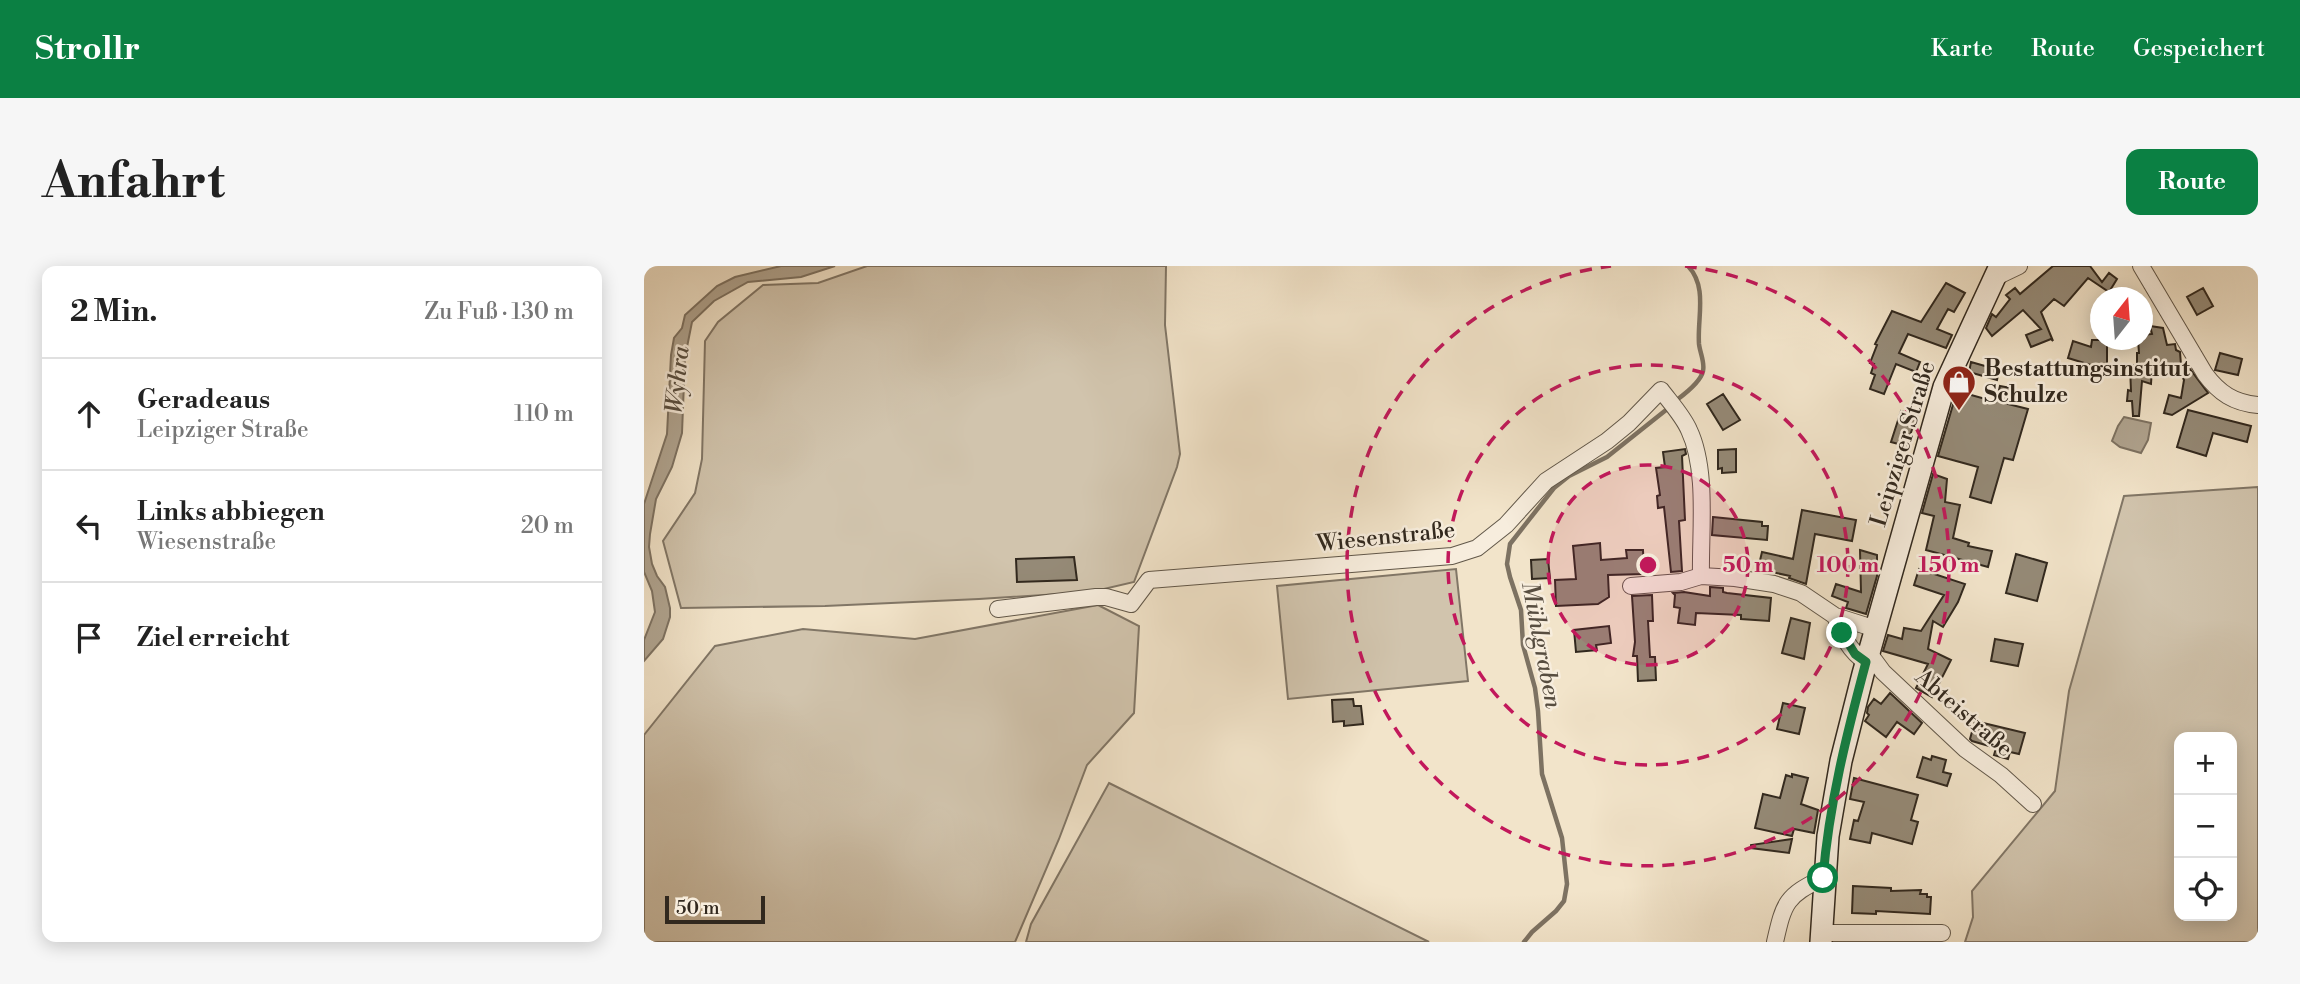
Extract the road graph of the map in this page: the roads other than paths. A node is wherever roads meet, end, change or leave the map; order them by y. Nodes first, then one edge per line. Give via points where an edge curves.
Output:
1 (2019, 266) edge
2 (2141, 266) edge
3 (1998, 272) edge
4 (2258, 404) edge
5 (1701, 576) junction
6 (1631, 586) dead end
7 (998, 609) dead end
8 (1835, 616) junction
9 (1876, 629) junction
10 (1863, 656) junction
11 (2033, 804) dead end
12 (1823, 878) junction
13 (1941, 933) dead end
14 (1821, 937) edge
15 (1775, 942) edge

1 - 3 street
2 - 4 street via 2215,388 2232,400
3 - 9 street, Leipziger Straße via 1941,396
5 - 6 street
5 - 7 street, Wiesenstraße via 1696,453 1689,429 1661,390 1607,441 1546,481 1506,525 1477,548 1452,556 1149,580 1131,604 1096,597
5 - 8 street via 1774,584 1801,593
8 - 9 street
8 - 10 street via 1842,633
9 - 10 street, Leipziger Straße
10 - 11 street, Abteistraße
10 - 12 street, Leipziger Straße via 1836,785
12 - 14 street, Leipziger Straße
12 - 15 street via 1790,898
13 - 14 street, Leipziger Straße

